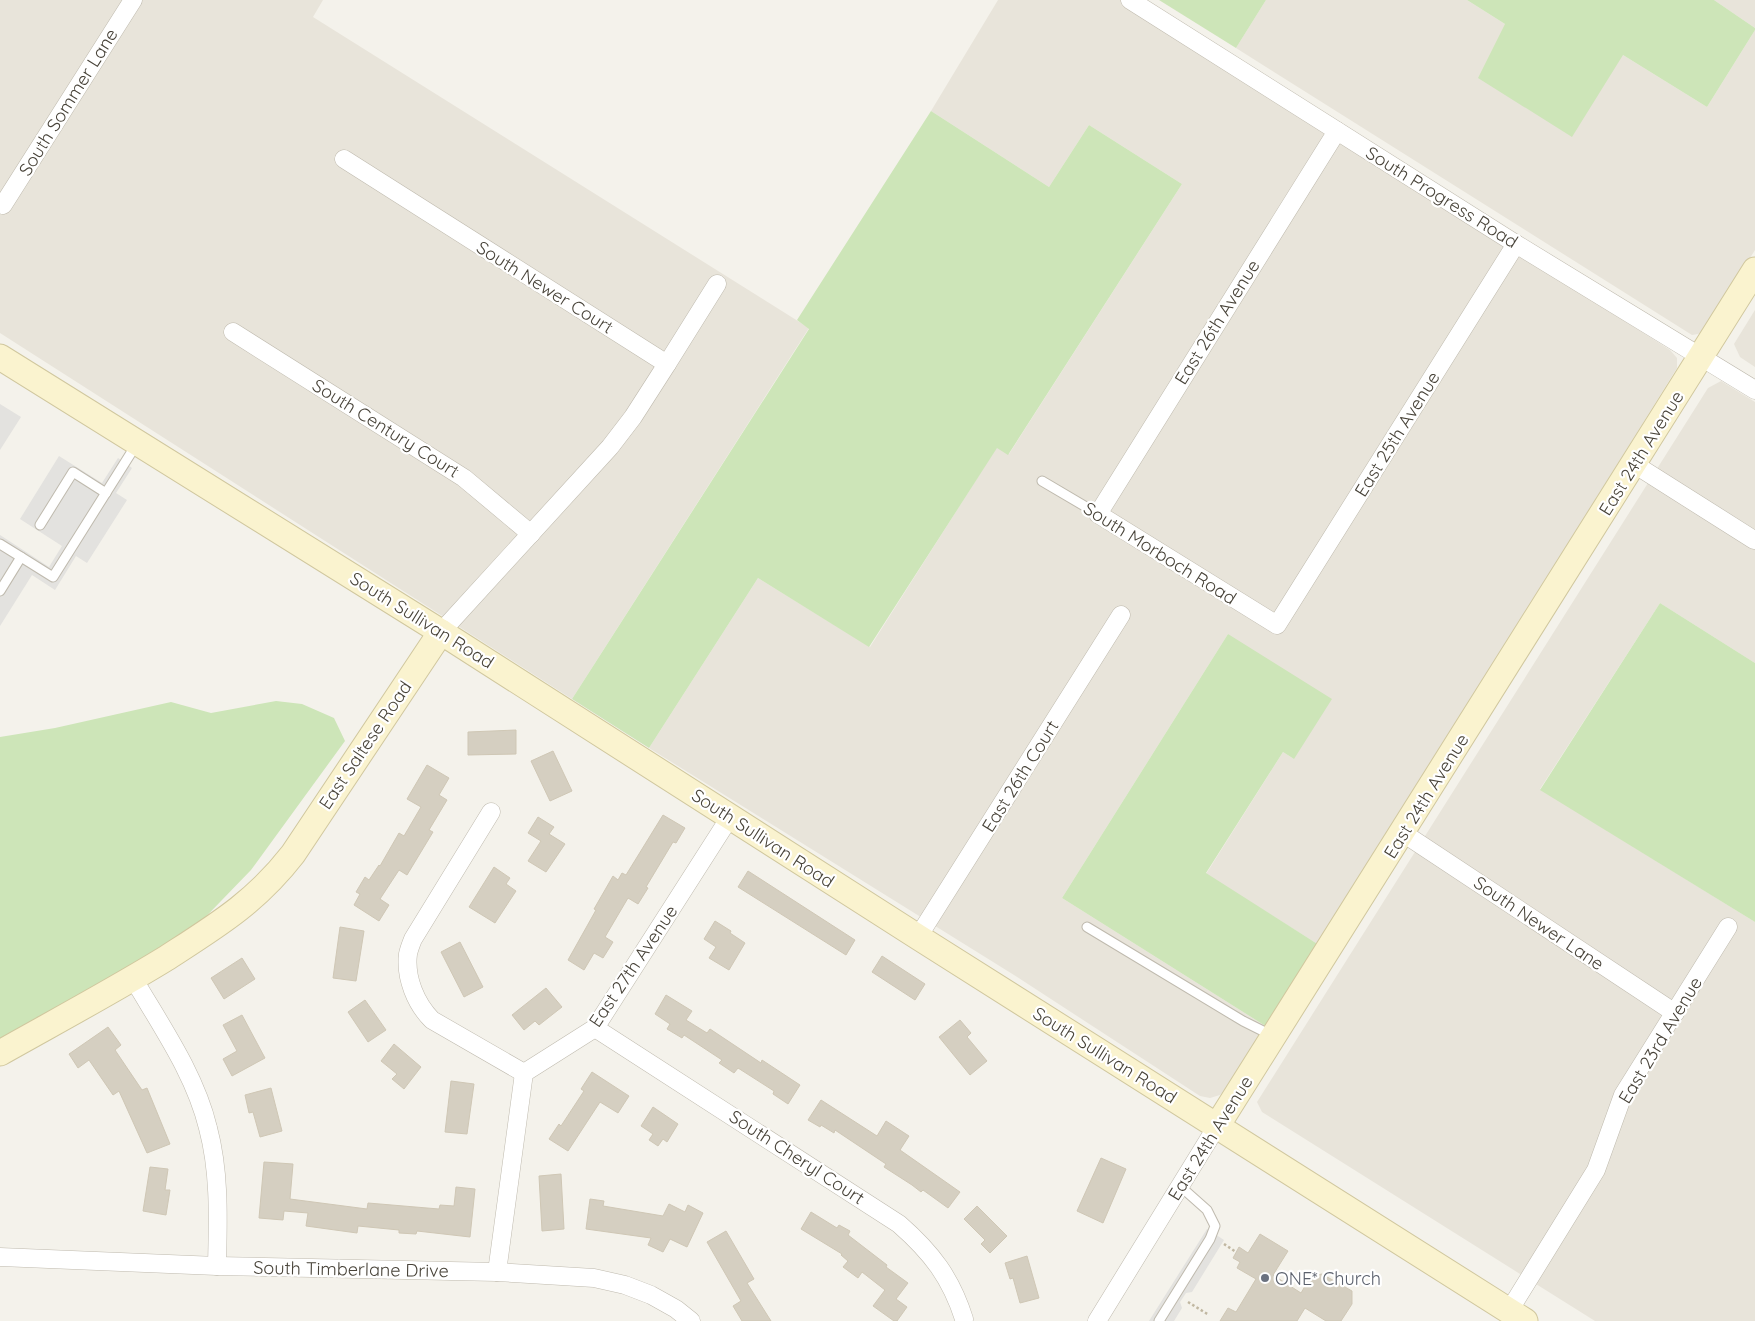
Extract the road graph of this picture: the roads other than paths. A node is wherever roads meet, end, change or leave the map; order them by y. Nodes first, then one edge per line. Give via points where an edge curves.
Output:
1 (133, 0) edge
2 (1130, 0) edge
3 (1337, 131) junction
4 (344, 159) dead end
5 (3, 205) dead end
6 (1516, 244) junction
7 (1755, 270) edge
8 (717, 284) dead end
9 (233, 332) dead end
10 (0, 357) edge
11 (1701, 357) junction
12 (667, 364) junction
13 (1755, 390) edge
14 (137, 442) junction
15 (1634, 464) junction
16 (1042, 481) dead end
17 (106, 493) junction
18 (1098, 514) junction
19 (40, 525) dead end
20 (530, 534) junction
21 (1754, 540) edge
22 (0, 544) edge
23 (21, 557) junction
24 (0, 591) edge
25 (1121, 615) dead end
26 (1277, 625) joint
27 (441, 632) junction
28 (491, 812) dead end
29 (730, 816) junction
30 (1403, 833) junction
31 (1087, 927) dead end
32 (1728, 928) dead end
33 (918, 937) junction
34 (133, 978) junction
35 (1675, 1013) junction
36 (595, 1028) junction
37 (1274, 1037) junction
38 (0, 1053) edge
39 (524, 1073) junction
40 (1217, 1126) junction
41 (1180, 1186) junction
42 (0, 1257) edge
43 (217, 1266) junction
44 (497, 1272) junction
45 (1517, 1316) edge
46 (964, 1319) dead end
47 (691, 1321) edge
48 (1097, 1321) edge
49 (1159, 1321) edge

1 - 5 street, South Sommer Lane
2 - 3 street, South Progress Road
3 - 6 street, South Progress Road
3 - 18 street, East 26th Avenue
4 - 12 street, South Newer Court
6 - 11 street, South Progress Road
6 - 26 street, East 25th Avenue
7 - 11 main road, East 24th Avenue
8 - 12 street
9 - 20 street, South Century Court via 464,478
10 - 14 main road, South Sullivan Road
11 - 13 street, South Progress Road
11 - 15 main road, East 24th Avenue
12 - 20 street, East Saltese Road via 610,447
14 - 17 lane
14 - 27 main road, South Sullivan Road
15 - 21 street
15 - 30 main road, East 24th Avenue
16 - 18 lane, South Morboch Road
17 - 19 lane via 73,472
17 - 23 lane via 53,577
18 - 26 street, South Morboch Road
20 - 27 street, East Saltese Road
22 - 23 lane
23 - 24 lane
25 - 33 street, East 26th Court
27 - 29 main road, South Sullivan Road
27 - 34 main road, East Saltese Road via 277,875 222,923
28 - 39 street via 413,939 408,954 408,970 416,998 432,1020
29 - 33 main road, South Sullivan Road
29 - 36 street, East 27th Avenue
30 - 35 street, South Newer Lane
30 - 37 main road, East 24th Avenue
31 - 37 lane
32 - 35 street, East 23rd Avenue
33 - 40 main road, South Sullivan Road
34 - 38 main road, East Saltese Road
34 - 43 street via 182,1060 199,1098 215,1169
35 - 45 street, East 23rd Avenue via 1623,1096 1596,1170
36 - 39 street, East 27th Avenue
36 - 46 street, South Cheryl Court via 900,1224 937,1263 956,1296
37 - 40 main road, East 24th Avenue
39 - 44 street
40 - 41 street, East 24th Avenue
40 - 45 main road, South Sullivan Road
41 - 48 street, East 24th Avenue
41 - 49 lane via 1207,1210 1215,1226 1210,1240
42 - 43 street, South Timberlane Drive
43 - 44 street, South Timberlane Drive
44 - 47 street, South Timberlane Drive via 594,1278 625,1285 676,1308

